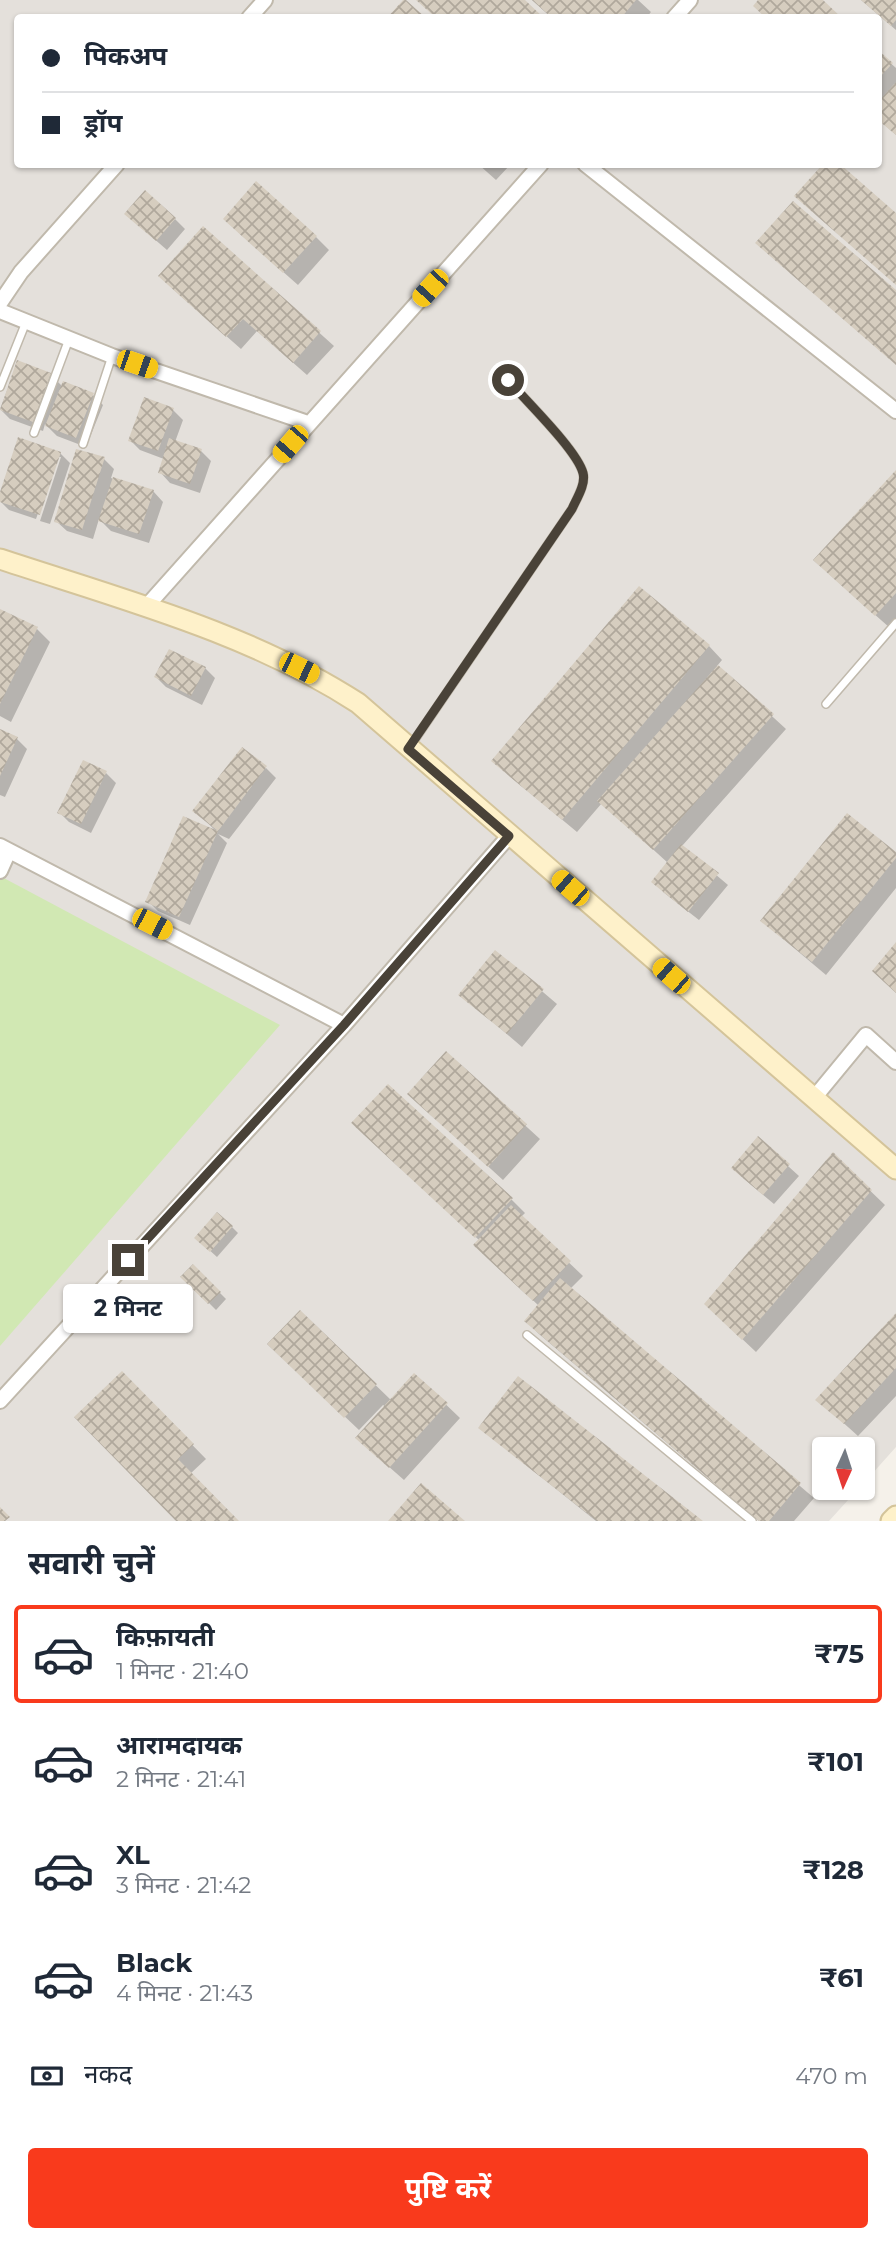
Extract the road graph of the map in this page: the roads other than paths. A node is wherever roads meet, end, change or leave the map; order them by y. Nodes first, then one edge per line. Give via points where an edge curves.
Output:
1 (265, 0) edge
2 (690, 0) edge
3 (253, 14) edge
4 (678, 14) edge
5 (113, 168) edge
6 (537, 168) edge
7 (590, 168) edge
8 (0, 303) edge
9 (0, 311) edge
10 (26, 322) junction
11 (69, 339) junction
12 (112, 356) junction
13 (508, 380) dead end
14 (0, 387) edge
15 (896, 411) edge
16 (308, 424) junction
17 (34, 433) dead end
18 (83, 444) dead end
19 (0, 559) edge
20 (146, 607) junction
21 (894, 628) edge
22 (826, 704) dead end
23 (408, 749) junction
24 (509, 836) junction
25 (4, 848) edge
26 (0, 871) edge
27 (344, 1025) junction
28 (896, 1062) edge
29 (814, 1098) junction
30 (896, 1169) edge
31 (527, 1335) dead end
32 (0, 1401) edge
33 (896, 1516) edge
34 (752, 1521) edge
35 (891, 1521) edge

1 - 3 street
2 - 4 street
5 - 8 street via 21,272
6 - 16 street
7 - 15 street
9 - 10 street
10 - 11 street
10 - 14 lane
11 - 12 street
11 - 17 lane
12 - 16 street
12 - 18 lane
13 - 23 lane via 576,458 583,474 581,489 572,509
16 - 20 street
19 - 20 street
20 - 23 street via 319,678 358,703
21 - 22 lane
23 - 24 street
24 - 27 street
24 - 29 street
25 - 26 street
25 - 27 street
27 - 32 street
28 - 29 street via 866,1035
29 - 30 street
31 - 34 lane
33 - 35 street

